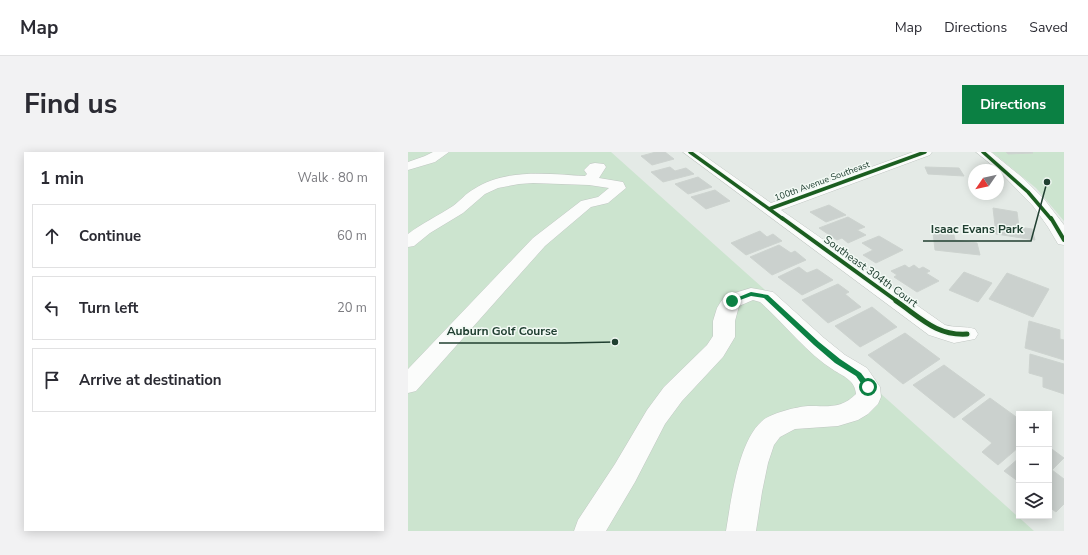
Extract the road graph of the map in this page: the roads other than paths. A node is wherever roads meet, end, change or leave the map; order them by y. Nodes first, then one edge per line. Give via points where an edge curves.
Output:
1 (442, 152) edge
2 (690, 152) edge
3 (925, 152) edge
4 (982, 152) edge
5 (408, 166) edge
6 (769, 209) junction
7 (1064, 240) edge
8 (408, 242) edge
9 (967, 334) dead end
10 (408, 384) edge
11 (589, 531) edge
12 (741, 531) edge

1 - 5 street
2 - 6 street, Southeast 304th Court
3 - 6 street, 100th Avenue Southeast
4 - 7 street via 1004,169 1047,211
6 - 9 street, Southeast 304th Court via 937,330 954,335
8 - 10 street via 480,192 499,184 519,179 592,177 618,185 619,188 603,200 586,204 539,242
11 - 12 street via 656,417 724,337 727,308 732,301 751,294 766,296 816,344 859,374 868,387 869,397 861,407 849,414 832,417 809,416 786,421 771,429 762,442 748,480

